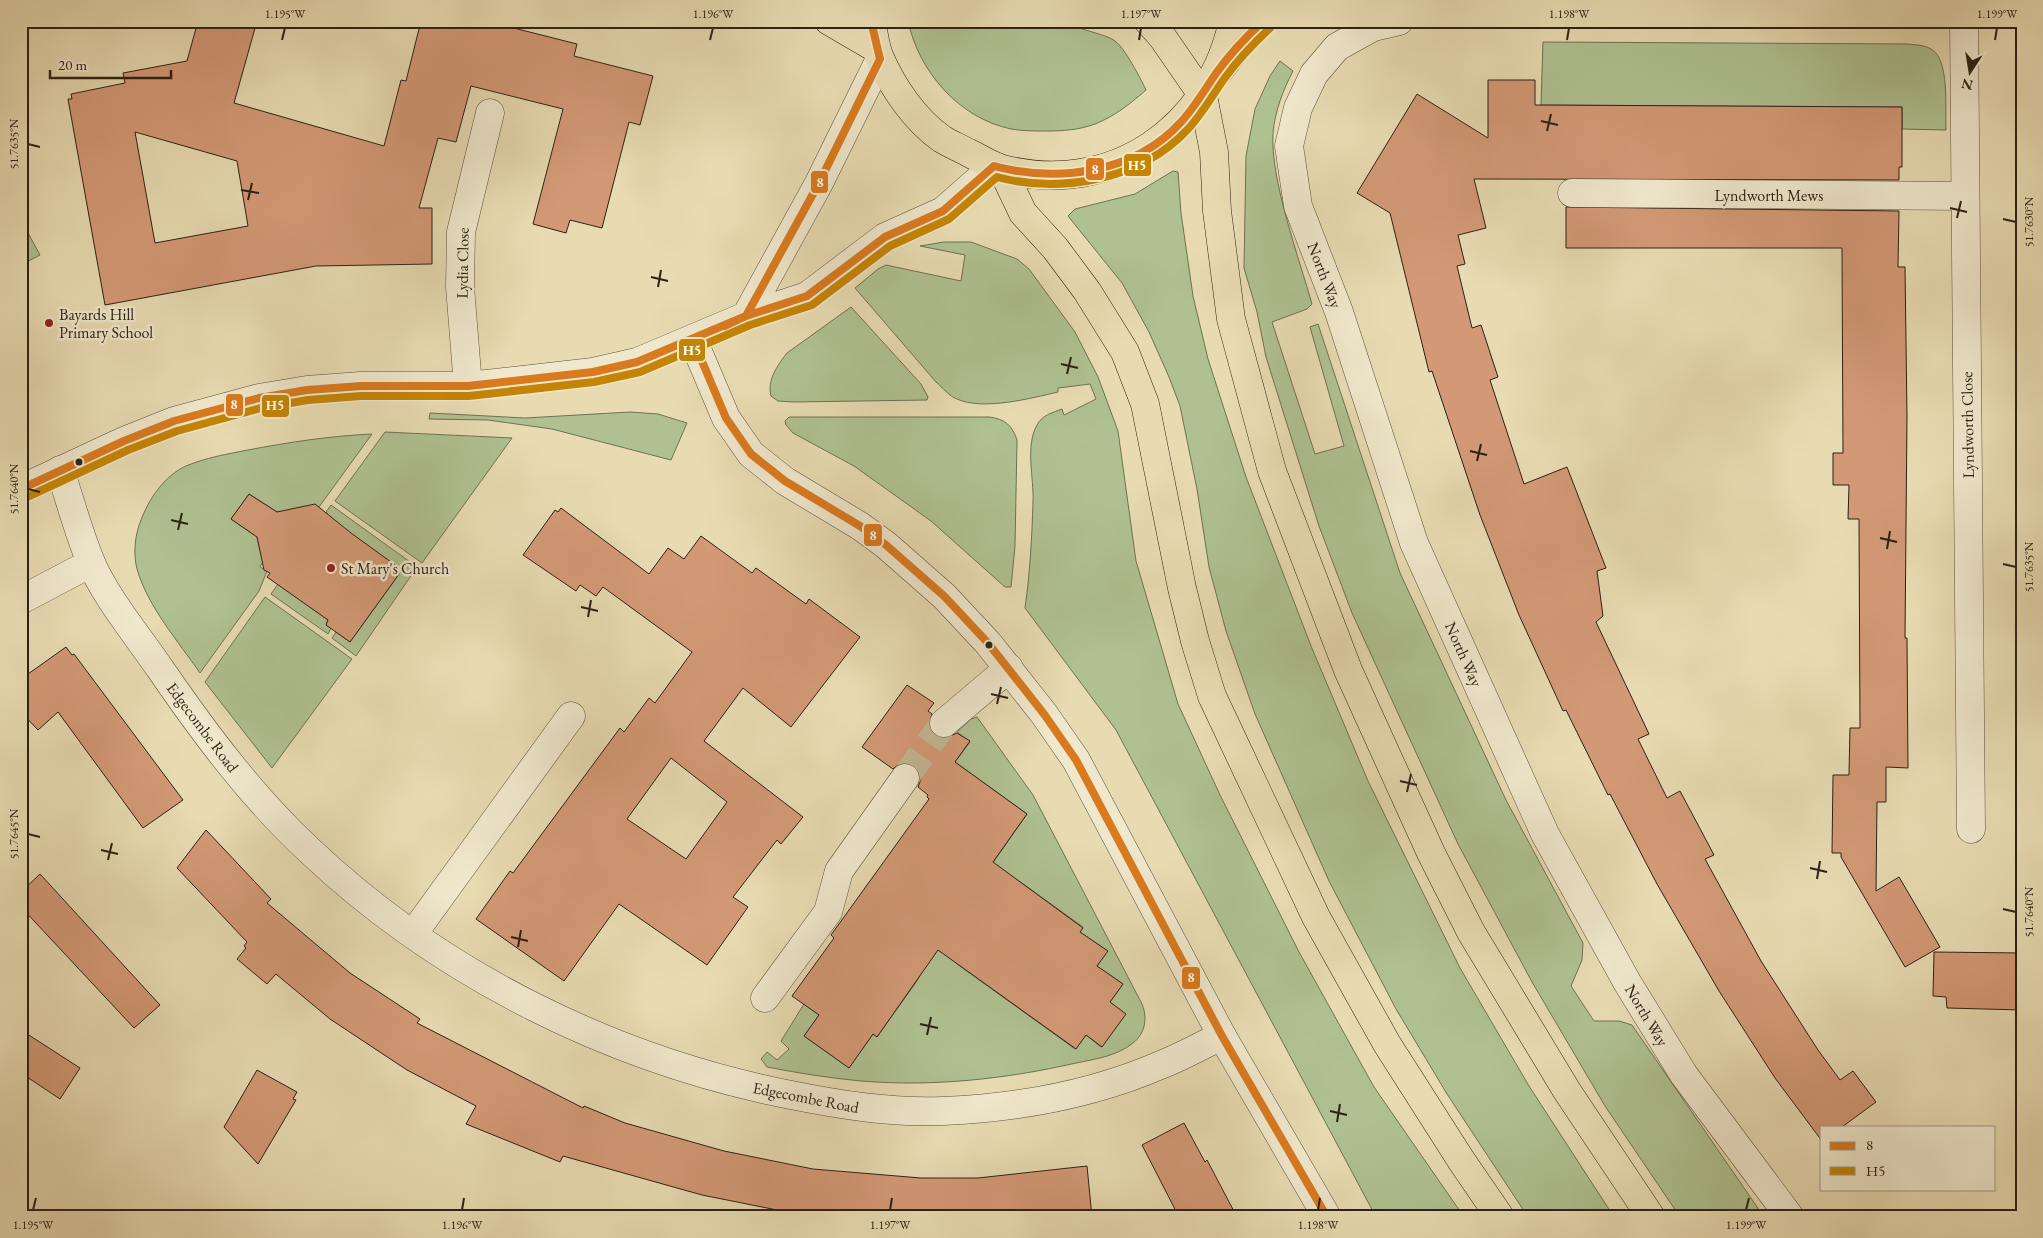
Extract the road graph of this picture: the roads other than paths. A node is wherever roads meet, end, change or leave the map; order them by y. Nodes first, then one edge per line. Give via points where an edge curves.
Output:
1 (829, 21) edge
2 (871, 21) edge
3 (1148, 21) edge
4 (1233, 21) edge
5 (1263, 21) edge
6 (1399, 21) edge
7 (1964, 21) edge
8 (878, 54) junction
9 (1210, 85) junction
10 (490, 113) dead end
11 (998, 167) junction
12 (1572, 193) dead end
13 (1965, 196) junction
14 (746, 316) junction
15 (693, 340) junction
16 (468, 386) junction
17 (60, 470) junction
18 (21, 489) edge
19 (90, 564) junction
20 (21, 600) edge
21 (1009, 668) junction
22 (571, 716) dead end
23 (944, 723) tunnel mouth
24 (906, 778) tunnel mouth
25 (1971, 829) dead end
26 (413, 934) junction
27 (765, 998) dead end
28 (1222, 1036) junction
29 (1327, 1217) edge
30 (1500, 1217) edge
31 (1651, 1217) edge
32 (1790, 1217) edge

1 - 8 main road
2 - 8 main road
3 - 9 main road
4 - 9 main road via 1228,44
5 - 9 main road via 1243,40
6 - 32 street, North Way via 1373,27 1338,47 1314,74 1298,108 1289,146 1298,206 1339,312 1414,543 1545,834 1627,982 1684,1075
7 - 13 street, Lyndworth Close
8 - 11 main road via 905,102 942,139
8 - 14 street via 819,183
9 - 11 main road via 1177,126 1149,147 1107,167 1070,174 1038,175
9 - 31 main road via 1216,211 1231,319 1272,471 1348,670 1431,853 1471,932 1567,1091
10 - 16 street, Lydia Close via 461,232 460,288
11 - 14 street via 943,211 885,237 807,296
11 - 30 main road via 1023,213 1055,248 1087,291 1125,352 1145,404 1194,641 1212,696 1316,917 1387,1044
12 - 13 street, Lyndworth Mews
13 - 25 street, Lyndworth Close
14 - 15 street
15 - 16 street via 637,362 593,372
15 - 21 street via 726,418 751,454 785,481 886,545 944,596
16 - 17 street via 361,386 259,398 174,420
17 - 18 street
17 - 19 street, Edgecombe Road
19 - 20 street
19 - 26 street, Edgecombe Road via 184,703 259,799 308,850 352,889
21 - 23 street
21 - 28 street via 1076,760
22 - 26 street
24 - 27 street via 840,871 828,912
26 - 28 street, Edgecombe Road via 478,976 595,1036 630,1050 733,1082 870,1109 943,1111 1000,1107 1053,1098 1107,1084 1162,1064
28 - 29 street

